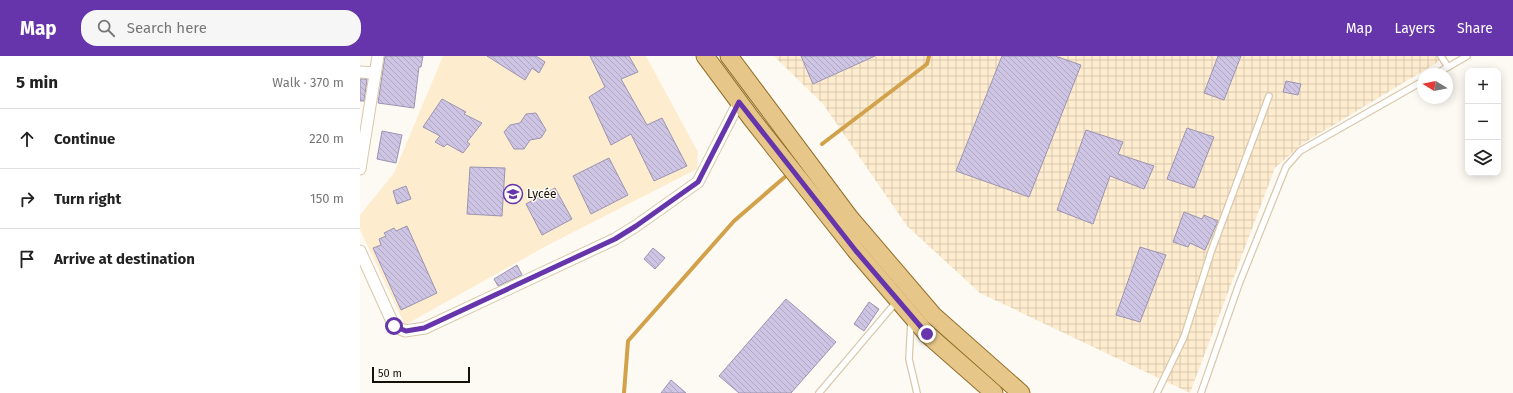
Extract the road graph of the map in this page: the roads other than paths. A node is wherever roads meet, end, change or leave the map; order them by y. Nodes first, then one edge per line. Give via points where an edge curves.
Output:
1 (378, 56) edge
2 (705, 56) edge
3 (729, 56) edge
4 (1441, 56) edge
5 (1467, 56) edge
6 (1448, 67) joint
7 (360, 72) edge
8 (375, 74) junction
9 (1417, 84) edge
10 (1269, 96) dead end
11 (739, 102) junction
12 (361, 164) edge
13 (360, 251) edge
14 (899, 300) junction
15 (911, 314) junction
16 (819, 393) edge
17 (917, 393) edge
18 (994, 393) edge
19 (1021, 393) edge
20 (1157, 393) edge
21 (1201, 393) edge

1 - 8 street
2 - 11 main road
3 - 19 main road via 850,218 933,315
4 - 6 lane
5 - 6 lane
7 - 8 street
8 - 12 street
9 - 21 lane via 1300,151 1286,166
10 - 20 lane via 1211,252 1184,337
11 - 13 street via 698,182 692,187 615,239 424,328 406,331 394,326
11 - 14 main road via 856,251
14 - 15 main road
14 - 16 lane
15 - 17 lane via 909,359
15 - 18 main road via 927,334

